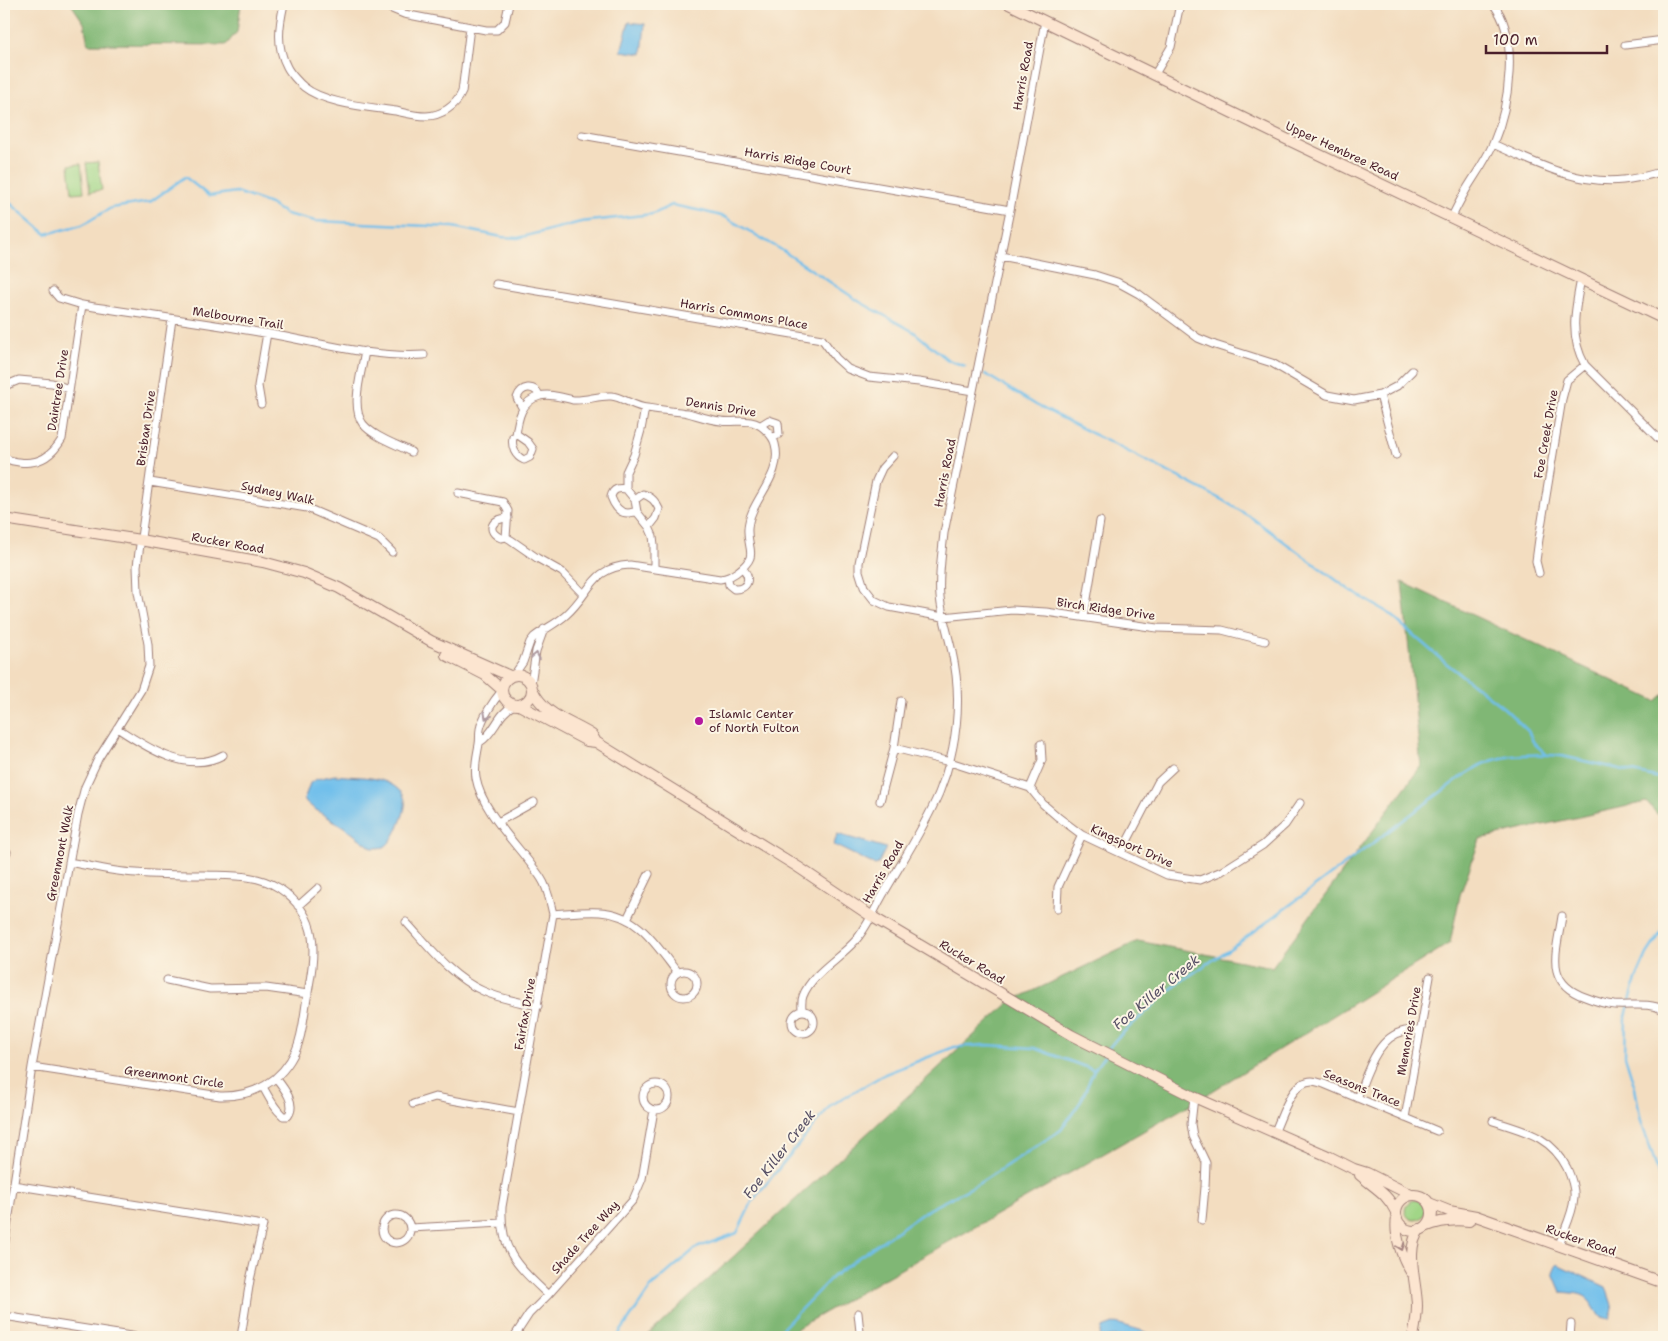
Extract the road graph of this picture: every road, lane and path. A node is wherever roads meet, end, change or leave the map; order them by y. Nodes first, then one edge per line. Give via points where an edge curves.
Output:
1 (284, 4) edge
2 (380, 4) edge
3 (509, 4) edge
4 (1009, 4) edge
5 (1180, 4) edge
6 (1493, 4) edge
7 (1045, 21) junction
8 (470, 27) junction
9 (1664, 40) edge
10 (1625, 45) dead end
11 (1155, 74) junction
12 (582, 135) dead end
13 (1493, 144) junction
14 (1664, 171) edge
15 (1010, 210) junction
16 (1452, 217) junction
17 (1001, 256) junction
18 (1581, 279) junction
19 (496, 284) dead end
20 (53, 291) dead end
21 (82, 305) junction
22 (172, 319) junction
23 (1664, 319) edge
24 (267, 333) junction
25 (366, 351) junction
26 (424, 355) dead end
27 (1585, 365) junction
28 (1412, 371) dead end
29 (8, 385) dead end
30 (69, 389) junction
31 (973, 391) junction
32 (1380, 395) junction
33 (540, 396) junction
34 (261, 404) dead end
35 (645, 408) junction
36 (523, 409) junction
37 (761, 426) junction
38 (516, 435) dead end
39 (773, 438) junction
40 (1664, 444) edge
41 (411, 452) dead end
42 (1396, 455) dead end
43 (893, 456) dead end
44 (4, 457) edge
45 (150, 482) junction
46 (626, 489) junction
47 (458, 493) dead end
48 (635, 500) junction
49 (637, 512) junction
50 (508, 518) junction
51 (4, 519) edge
52 (1100, 521) dead end
53 (649, 527) junction
54 (506, 537) junction
55 (140, 540) junction
56 (392, 552) dead end
57 (654, 568) junction
58 (742, 568) junction
59 (1539, 573) dead end
60 (728, 578) junction
61 (583, 594) junction
62 (943, 617) junction
63 (1084, 617) junction
64 (544, 629) junction
65 (430, 641) junction
66 (1265, 641) dead end
67 (512, 676) junction
68 (531, 686) junction
69 (501, 691) junction
70 (901, 701) dead end
71 (516, 705) junction
72 (117, 728) junction
73 (480, 742) junction
74 (596, 742) junction
75 (1041, 744) dead end
76 (894, 748) junction
77 (223, 755) dead end
78 (950, 762) junction
79 (1173, 768) dead end
80 (1030, 788) junction
81 (880, 801) dead end
82 (534, 802) dead end
83 (1300, 803) dead end
84 (498, 822) junction
85 (1082, 835) junction
86 (1121, 853) junction
87 (69, 862) junction
88 (649, 874) dead end
89 (318, 888) dead end
90 (298, 906) junction
91 (1057, 909) dead end
92 (553, 914) junction
93 (871, 916) junction
94 (1562, 916) dead end
95 (627, 919) junction
96 (406, 922) dead end
97 (677, 972) dead end
98 (1430, 977) dead end
99 (167, 980) dead end
100 (308, 994) junction
101 (538, 1006) junction
102 (1664, 1010) edge
103 (802, 1011) dead end
104 (1420, 1032) junction
105 (32, 1067) junction
106 (276, 1078) junction
107 (263, 1087) junction
108 (1194, 1097) junction
109 (1357, 1098) junction
110 (413, 1104) dead end
111 (654, 1110) dead end
112 (519, 1112) junction
113 (1405, 1118) junction
114 (1492, 1121) dead end
115 (1438, 1132) dead end
116 (1274, 1133) junction
117 (1354, 1169) junction
118 (13, 1185) junction
119 (1411, 1195) junction
120 (1429, 1203) junction
121 (1397, 1215) junction
122 (1202, 1220) dead end
123 (502, 1223) junction
124 (1490, 1223) junction
125 (410, 1228) dead end
126 (1422, 1228) junction
127 (1559, 1245) junction
128 (4, 1246) edge
129 (1413, 1275) junction
130 (1664, 1283) edge
131 (548, 1295) junction
132 (858, 1313) dead end
133 (4, 1316) edge
134 (1570, 1324) dead end
135 (137, 1337) edge
136 (241, 1337) edge
137 (514, 1337) edge
138 (860, 1337) edge
139 (1413, 1337) edge
140 (1570, 1337) edge

1 - 8 street via 279,29 280,46 288,68 304,87 346,104 426,116 450,109 459,99
2 - 8 street via 404,14
3 - 8 street via 505,22 497,30
4 - 7 main road, Upper Hembree Road
5 - 11 street via 1171,47
6 - 13 street via 1506,26 1510,49 1502,120
7 - 11 main road, Upper Hembree Road
7 - 15 street, Harris Road
9 - 10 street
11 - 16 main road, Upper Hembree Road
12 - 15 street, Harris Ridge Court
13 - 14 street via 1558,173 1573,176 1621,181
13 - 16 street
15 - 17 street, Harris Road
16 - 18 main road, Upper Hembree Road
17 - 31 street, Harris Road
17 - 32 street via 1095,274 1117,282 1139,294 1198,338 1272,363 1327,395 1354,400
18 - 23 main road, Upper Hembree Road
18 - 27 street via 1574,328 1576,346
19 - 31 street, Harris Commons Place via 822,339 848,369 869,377
20 - 21 street, Melbourne Trail via 59,298
21 - 22 street, Melbourne Trail
21 - 30 street, Daintree Drive
22 - 24 street, Melbourne Trail
22 - 45 street, Brisban Drive
24 - 25 street, Melbourne Trail
24 - 34 street via 258,386
25 - 26 street, Melbourne Trail
25 - 41 street via 356,400 358,414 363,424 374,432
27 - 40 street
27 - 59 street, Foe Creek Drive via 1567,380 1562,399 1536,561
28 - 32 street via 1397,386
29 - 30 street via 19,380 52,383
30 - 44 street, Daintree Drive via 62,439 55,451 44,460 29,464 9,461
31 - 62 street, Harris Road via 944,533 940,574
32 - 42 street
33 - 35 street, Dennis Drive via 575,400 612,396
33 - 36 street via 528,402
33 - 36 street, Dennis Drive via 536,389 520,391 517,400
35 - 37 street, Dennis Drive
35 - 46 street via 634,455 626,472
36 - 38 street
37 - 39 street, Dennis Drive
37 - 39 street via 769,420 778,423 779,434
39 - 58 street via 776,451 774,468 749,521 751,556
43 - 62 street, Birch Ridge Drive via 876,481 859,563 861,580 868,594 880,603
45 - 55 street, Brisban Drive
45 - 56 street, Sydney Walk via 307,508 379,539
46 - 48 street
46 - 49 street via 617,488 611,497 620,511
47 - 50 street via 503,502
48 - 49 street
48 - 53 street via 643,494 655,501 659,509
49 - 53 street
50 - 54 street
50 - 54 street via 496,520 492,530 497,537
51 - 55 main road, Rucker Road
52 - 63 street
53 - 57 street via 654,545
54 - 61 street via 562,572
55 - 65 main road, Rucker Road via 263,562 304,573 339,588
55 - 72 street, Greenmont Walk via 138,592 148,644 148,666 141,690
57 - 60 street
57 - 61 street via 630,565 607,569
58 - 60 street
58 - 60 street via 748,577 746,585 734,588
61 - 64 street via 568,614
62 - 63 street, Birch Ridge Drive via 1012,610
62 - 78 street, Harris Road via 957,685 957,716
63 - 66 street, Birch Ridge Drive via 1157,628 1222,630
64 - 67 street via 530,642 527,654
68 -> 64 street via 536,651
65 - 67 main road, Rucker Road
65 - 69 main road, Rucker Road via 444,654 486,675
67 - 68 main road via 522,676
67 - 69 main road via 504,680
68 - 71 main road via 528,700
68 - 74 main road, Rucker Road via 542,706 592,735
69 - 71 main road via 506,702
69 -> 73 street, Fairfax Drive via 480,728
70 - 76 street
71 - 73 street via 503,713 489,737
71 - 74 main road, Rucker Road via 587,741
72 - 77 street via 147,748 171,758 201,761
72 - 87 street, Greenmont Walk via 85,788
73 - 84 street, Fairfax Drive via 475,764 476,779
74 - 93 main road, Rucker Road
75 - 80 street via 1042,760
76 - 78 street
76 - 81 street
78 - 80 street
78 - 93 street, Harris Road via 938,796
79 - 86 street via 1158,782
80 - 85 street, Kingsport Drive via 1043,804
82 - 84 street
83 - 86 street, Kingsport Drive via 1285,825 1263,845 1222,872 1200,880 1167,875
84 - 92 street, Fairfax Drive via 542,879
85 - 86 street, Kingsport Drive
85 - 91 street via 1058,887
87 - 90 street, Greenmont Circle via 134,873 252,878 278,888
87 - 105 street, Greenmont Walk
88 - 95 street
89 - 90 street
90 - 100 street, Greenmont Circle via 309,924 314,945
92 - 95 street via 600,912
92 - 101 street, Fairfax Drive
93 - 103 street, Harris Road via 856,940 821,972 806,991
93 - 108 main road, Rucker Road via 1095,1048
94 - 102 street via 1555,962 1565,987 1596,1001 1646,1005
95 - 97 street via 650,935
96 - 101 street via 447,967 468,983 498,997
98 - 104 street, Memories Drive
99 - 100 street via 210,989 266,988
100 - 106 street, Greenmont Circle via 297,1048
101 - 112 street, Fairfax Drive
104 - 109 street via 1405,1030 1388,1038 1377,1053
104 - 113 street, Memories Drive
105 - 107 street, Greenmont Circle via 220,1096 243,1095
105 - 118 street, Greenmont Walk
106 - 107 street, Greenmont Circle
106 - 107 street via 292,1104 288,1116 280,1114
108 - 116 main road, Rucker Road
108 - 122 street via 1193,1136 1206,1163
109 - 113 street, Seasons Trace
109 - 116 street, Seasons Trace via 1311,1081 1299,1086
110 - 112 street via 434,1097
111 - 131 street, Shade Tree Way via 642,1179 633,1200
112 - 123 street, Fairfax Drive
113 - 115 street, Seasons Trace
114 - 127 street via 1532,1133 1549,1143 1562,1158 1571,1176 1574,1197
116 - 117 main road, Rucker Road
117 - 119 main road, Rucker Road
117 - 121 main road, Rucker Road via 1390,1200
118 - 128 street, Greenmont Walk
118 - 136 street via 263,1225
119 - 120 main road via 1418,1195
119 - 121 main road via 1398,1205
120 - 124 main road, Rucker Road
120 - 126 main road via 1431,1218
121 - 126 main road via 1408,1230
121 -> 129 main road via 1397,1238
123 - 125 street
123 - 131 street, Fairfax Drive via 505,1242 514,1260
124 - 126 main road, Rucker Road via 1457,1220 1436,1222
124 - 127 main road, Rucker Road
126 - 129 main road via 1412,1249
127 - 130 main road, Rucker Road
129 - 139 main road via 1417,1292
131 - 137 street, Shade Tree Way via 529,1314
132 - 138 street
133 - 135 street
134 - 140 street

